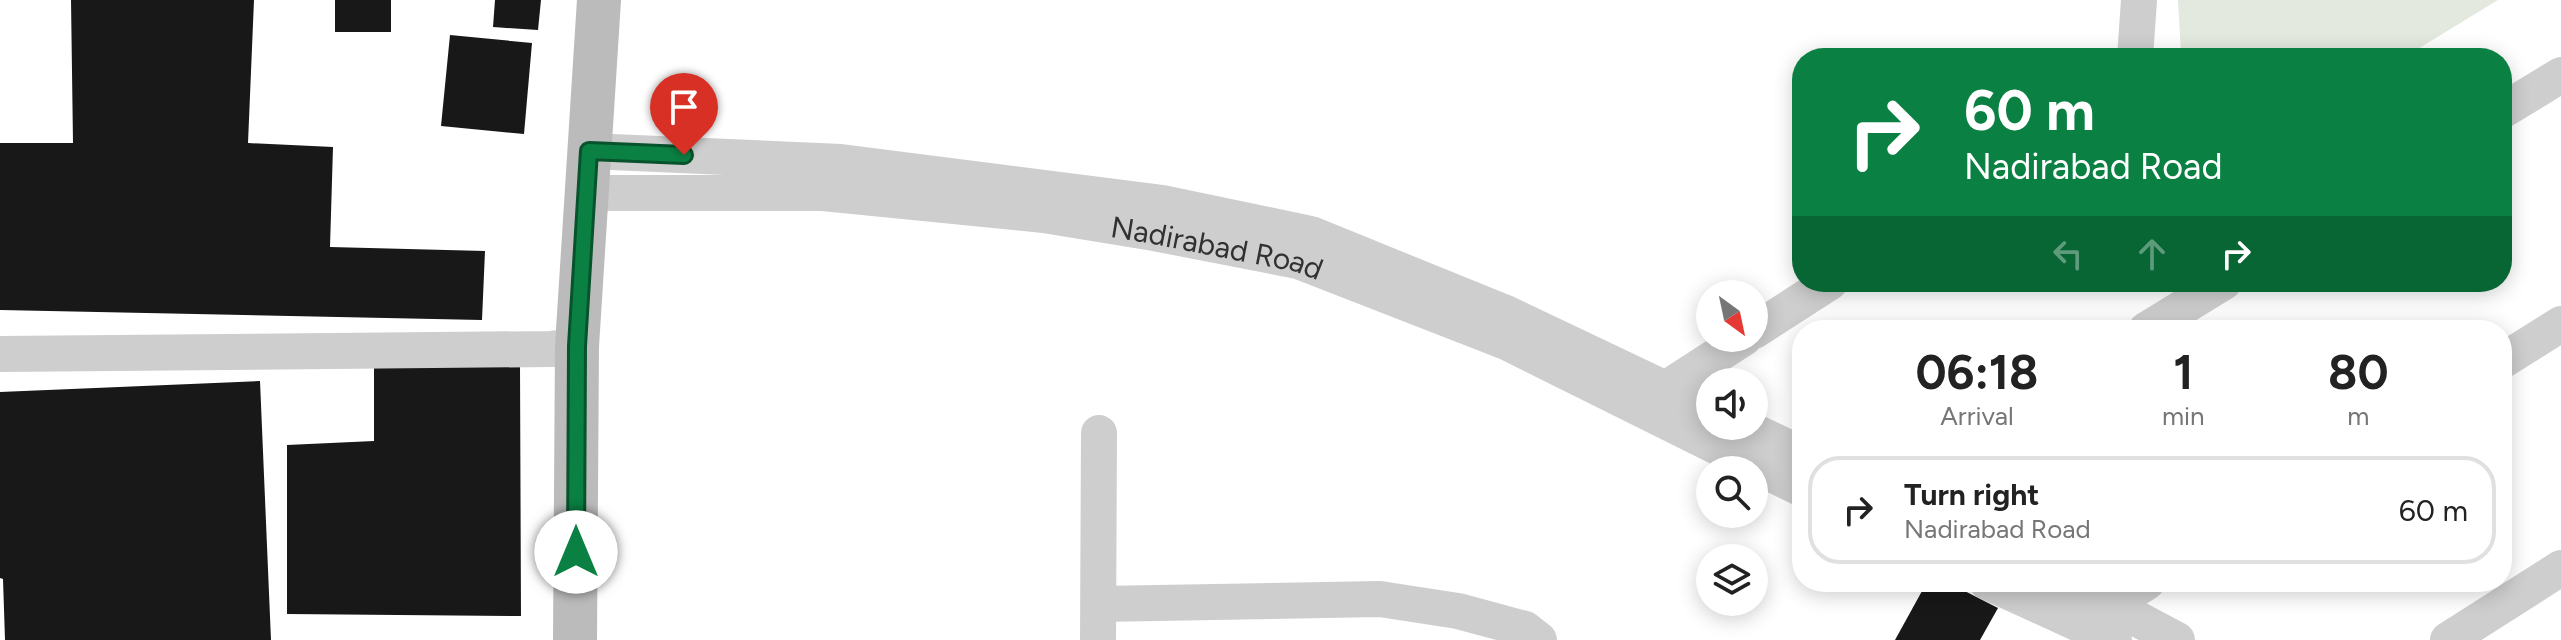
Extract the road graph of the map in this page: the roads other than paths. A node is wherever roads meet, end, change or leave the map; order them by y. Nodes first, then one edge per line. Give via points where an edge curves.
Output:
1 (599, 0) edge
2 (2139, 0) edge
3 (2136, 48) edge
4 (2561, 75) edge
5 (2512, 105) edge
6 (587, 172) junction
7 (1367, 273) junction
8 (1814, 292) edge
9 (2208, 292) edge
10 (2162, 320) edge
11 (1768, 322) edge
12 (2561, 324) edge
13 (577, 346) junction
14 (1722, 352) edge
15 (0, 354) edge
16 (2512, 355) edge
17 (1665, 389) junction
18 (1696, 403) edge
19 (1099, 433) dead end
20 (1768, 438) edge
21 (1792, 449) edge
22 (1792, 484) edge
23 (2561, 568) edge
24 (2009, 592) edge
25 (2083, 592) edge
26 (2131, 592) edge
27 (1099, 604) junction
28 (2111, 605) junction
29 (575, 640) edge
30 (1098, 640) edge
31 (1539, 640) edge
32 (2114, 640) edge
33 (2177, 640) edge
34 (2448, 640) edge

1 - 6 main road
2 - 3 street
4 - 5 street
6 - 7 street, Nadirabad Road via 841,162 1163,203 1311,234
6 - 13 main road
7 - 17 street, Nadirabad Road via 1508,314
7 - 22 street, Nadirabad Road
8 - 11 street
9 - 10 street
12 - 16 street
13 - 15 street
13 - 29 main road
14 - 17 street
17 - 18 street, Nadirabad Road
19 - 27 street
20 - 21 street
23 - 34 street
24 - 32 street
25 - 28 street
26 - 28 street
27 - 30 street
27 - 31 street via 1380,599 1458,611 1525,629
28 - 33 street

